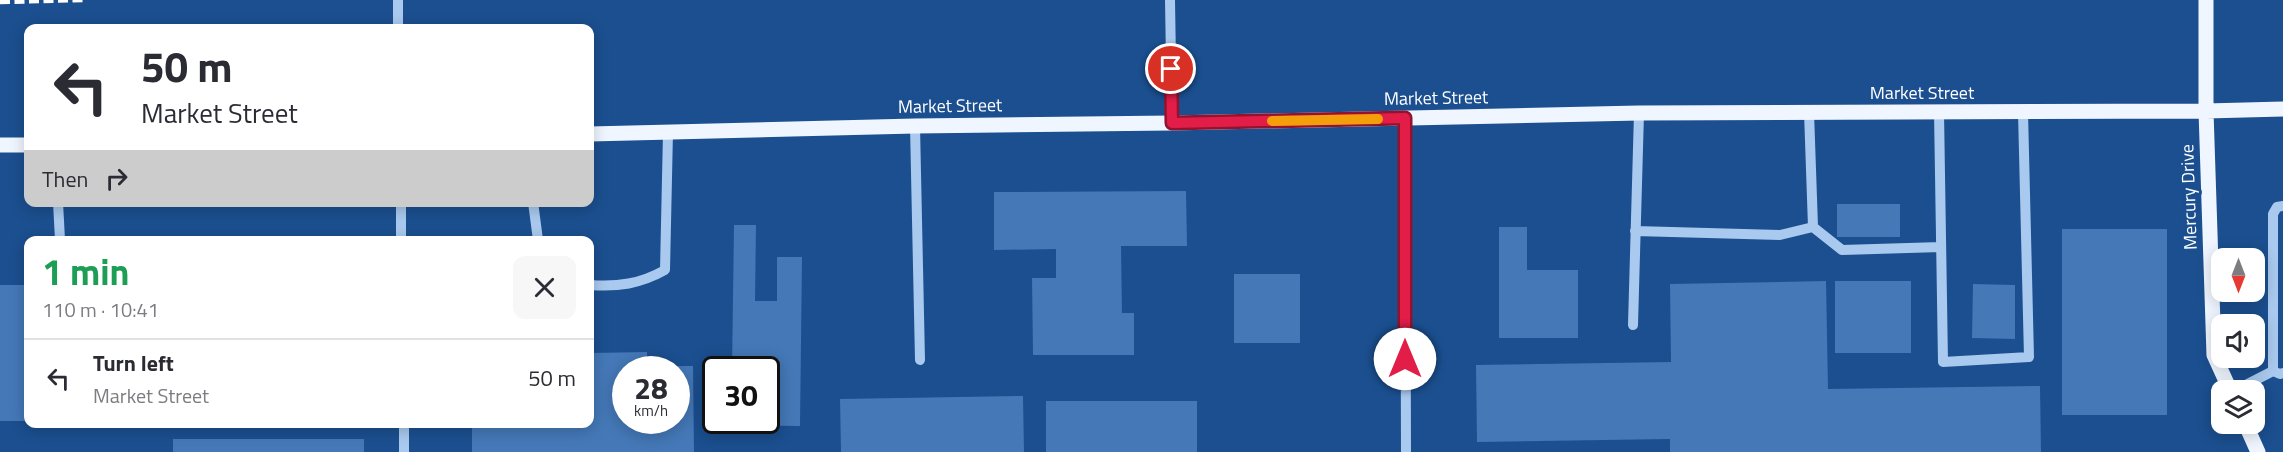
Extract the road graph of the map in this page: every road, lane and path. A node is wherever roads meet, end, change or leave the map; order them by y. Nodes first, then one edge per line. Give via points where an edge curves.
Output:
1 (398, 0) edge
2 (1170, 0) edge
3 (2206, 0) edge
4 (398, 24) edge
5 (2283, 109) edge
6 (2206, 111) junction
7 (1809, 112) junction
8 (1939, 112) junction
9 (2024, 112) junction
10 (1639, 113) junction
11 (1405, 118) junction
12 (1172, 123) junction
13 (915, 126) junction
14 (668, 132) junction
15 (594, 134) edge
16 (0, 145) edge
17 (24, 145) edge
18 (2283, 206) edge
19 (58, 207) edge
20 (401, 207) edge
21 (534, 207) edge
22 (1813, 228) junction
23 (1635, 231) junction
24 (60, 236) edge
25 (401, 236) edge
26 (537, 236) edge
27 (1941, 247) junction
28 (594, 285) edge
29 (1633, 325) dead end
30 (920, 360) dead end
31 (2278, 372) edge
32 (2225, 380) edge
33 (2259, 380) edge
34 (404, 428) edge
35 (2250, 434) edge
36 (404, 452) edge
37 (1406, 452) edge
38 (2258, 452) edge

1 - 4 street
2 - 12 street
3 - 6 main road, Mercury Drive
5 - 6 main road, Market Street
6 - 9 main road, Market Street
6 - 32 main road, Mercury Drive via 2214,355
7 - 8 main road, Market Street
7 - 10 main road, Market Street
7 - 22 street
8 - 9 main road, Market Street
8 - 27 street
9 - 27 street via 2029,357 1943,362
10 - 11 main road, Market Street
10 - 23 street
11 - 12 main road, Market Street
11 - 37 street
12 - 13 main road, Market Street
13 - 14 main road, Market Street
13 - 30 street
14 - 15 main road, Market Street
14 - 28 street via 665,270 649,279 614,286
16 - 17 main road
18 - 31 street via 2273,214
19 - 24 street
20 - 25 street
21 - 26 street
22 - 23 street via 1780,235
22 - 27 street via 1842,250
23 - 29 street
31 - 33 street
34 - 36 street
35 - 38 main road

